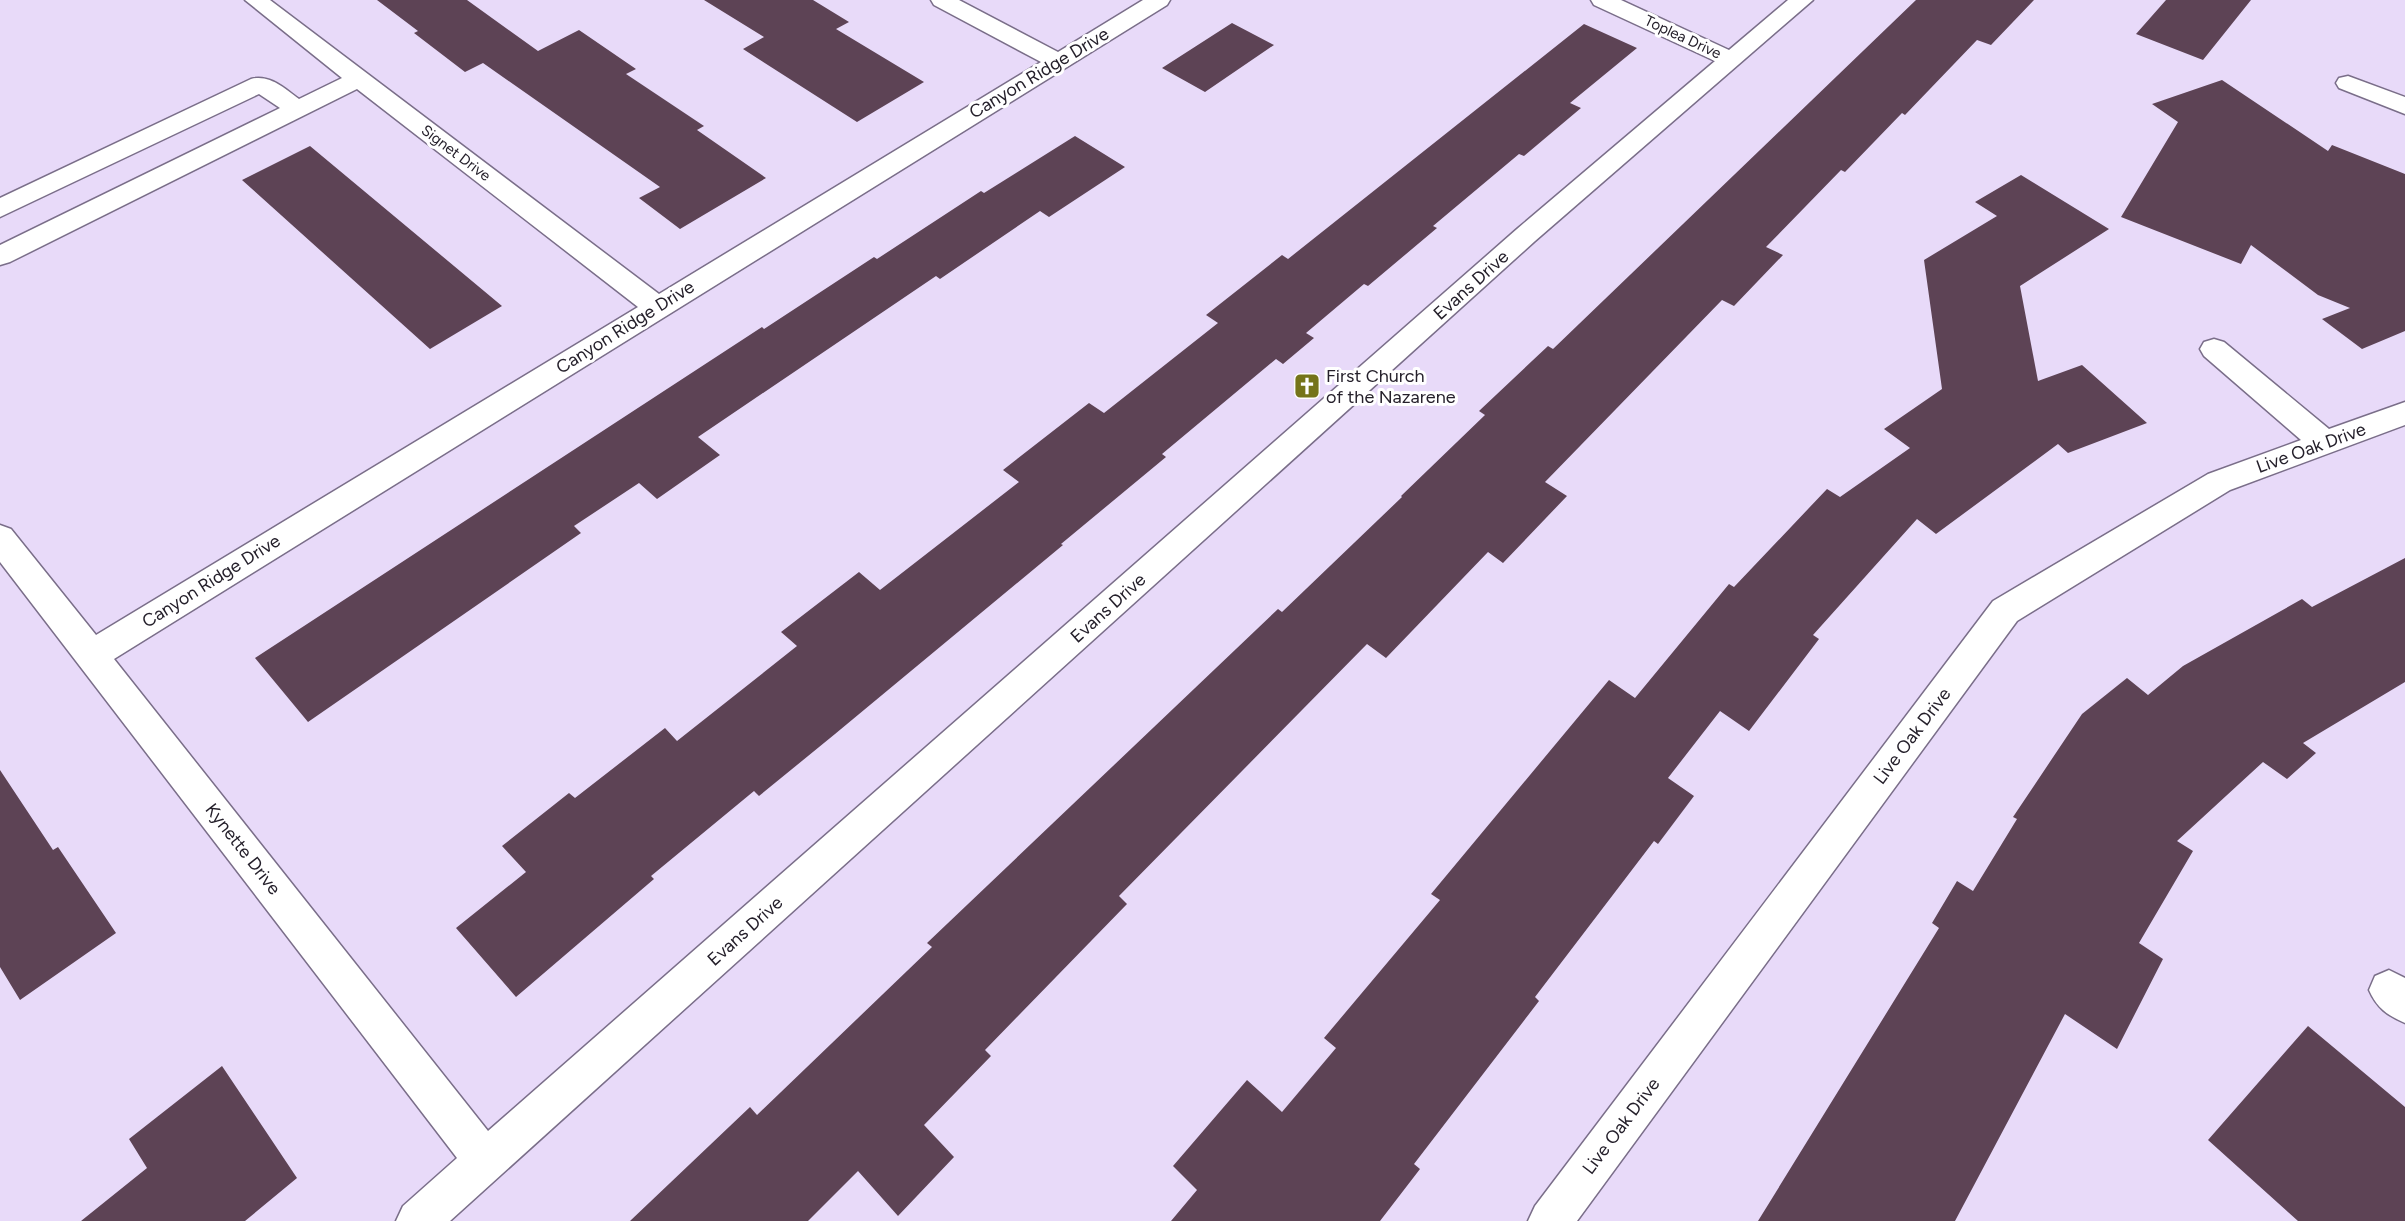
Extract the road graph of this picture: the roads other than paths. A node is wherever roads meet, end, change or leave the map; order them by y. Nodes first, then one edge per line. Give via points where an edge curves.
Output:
1 (256, 0) edge
2 (942, 0) edge
3 (1159, 0) edge
4 (1602, 0) edge
5 (1802, 0) edge
6 (1732, 60) junction
7 (1058, 61) junction
8 (359, 79) junction
9 (2348, 83) dead end
10 (2405, 106) edge
11 (298, 109) junction
12 (0, 208) edge
13 (0, 256) edge
14 (657, 307) junction
15 (2214, 348) dead end
16 (2405, 413) edge
17 (2325, 443) junction
18 (0, 538) edge
19 (92, 655) junction
20 (486, 1162) junction
21 (418, 1221) edge
22 (1550, 1221) edge

1 - 8 street, Signet Drive
2 - 7 street
3 - 7 street, Canyon Ridge Drive
4 - 6 street, Toplea Drive
5 - 6 street, Evans Drive
6 - 20 street, Evans Drive via 1526,235
7 - 14 street, Canyon Ridge Drive
8 - 11 street
8 - 14 street, Signet Drive
9 - 10 street
11 - 12 street via 260,84
11 - 13 street
14 - 19 street, Canyon Ridge Drive
15 - 17 street
16 - 17 street, Live Oak Drive
17 - 22 street, Live Oak Drive via 2219,482 2005,611
18 - 19 street, Kynette Drive
19 - 20 street, Kynette Drive
20 - 21 street, Evans Drive

